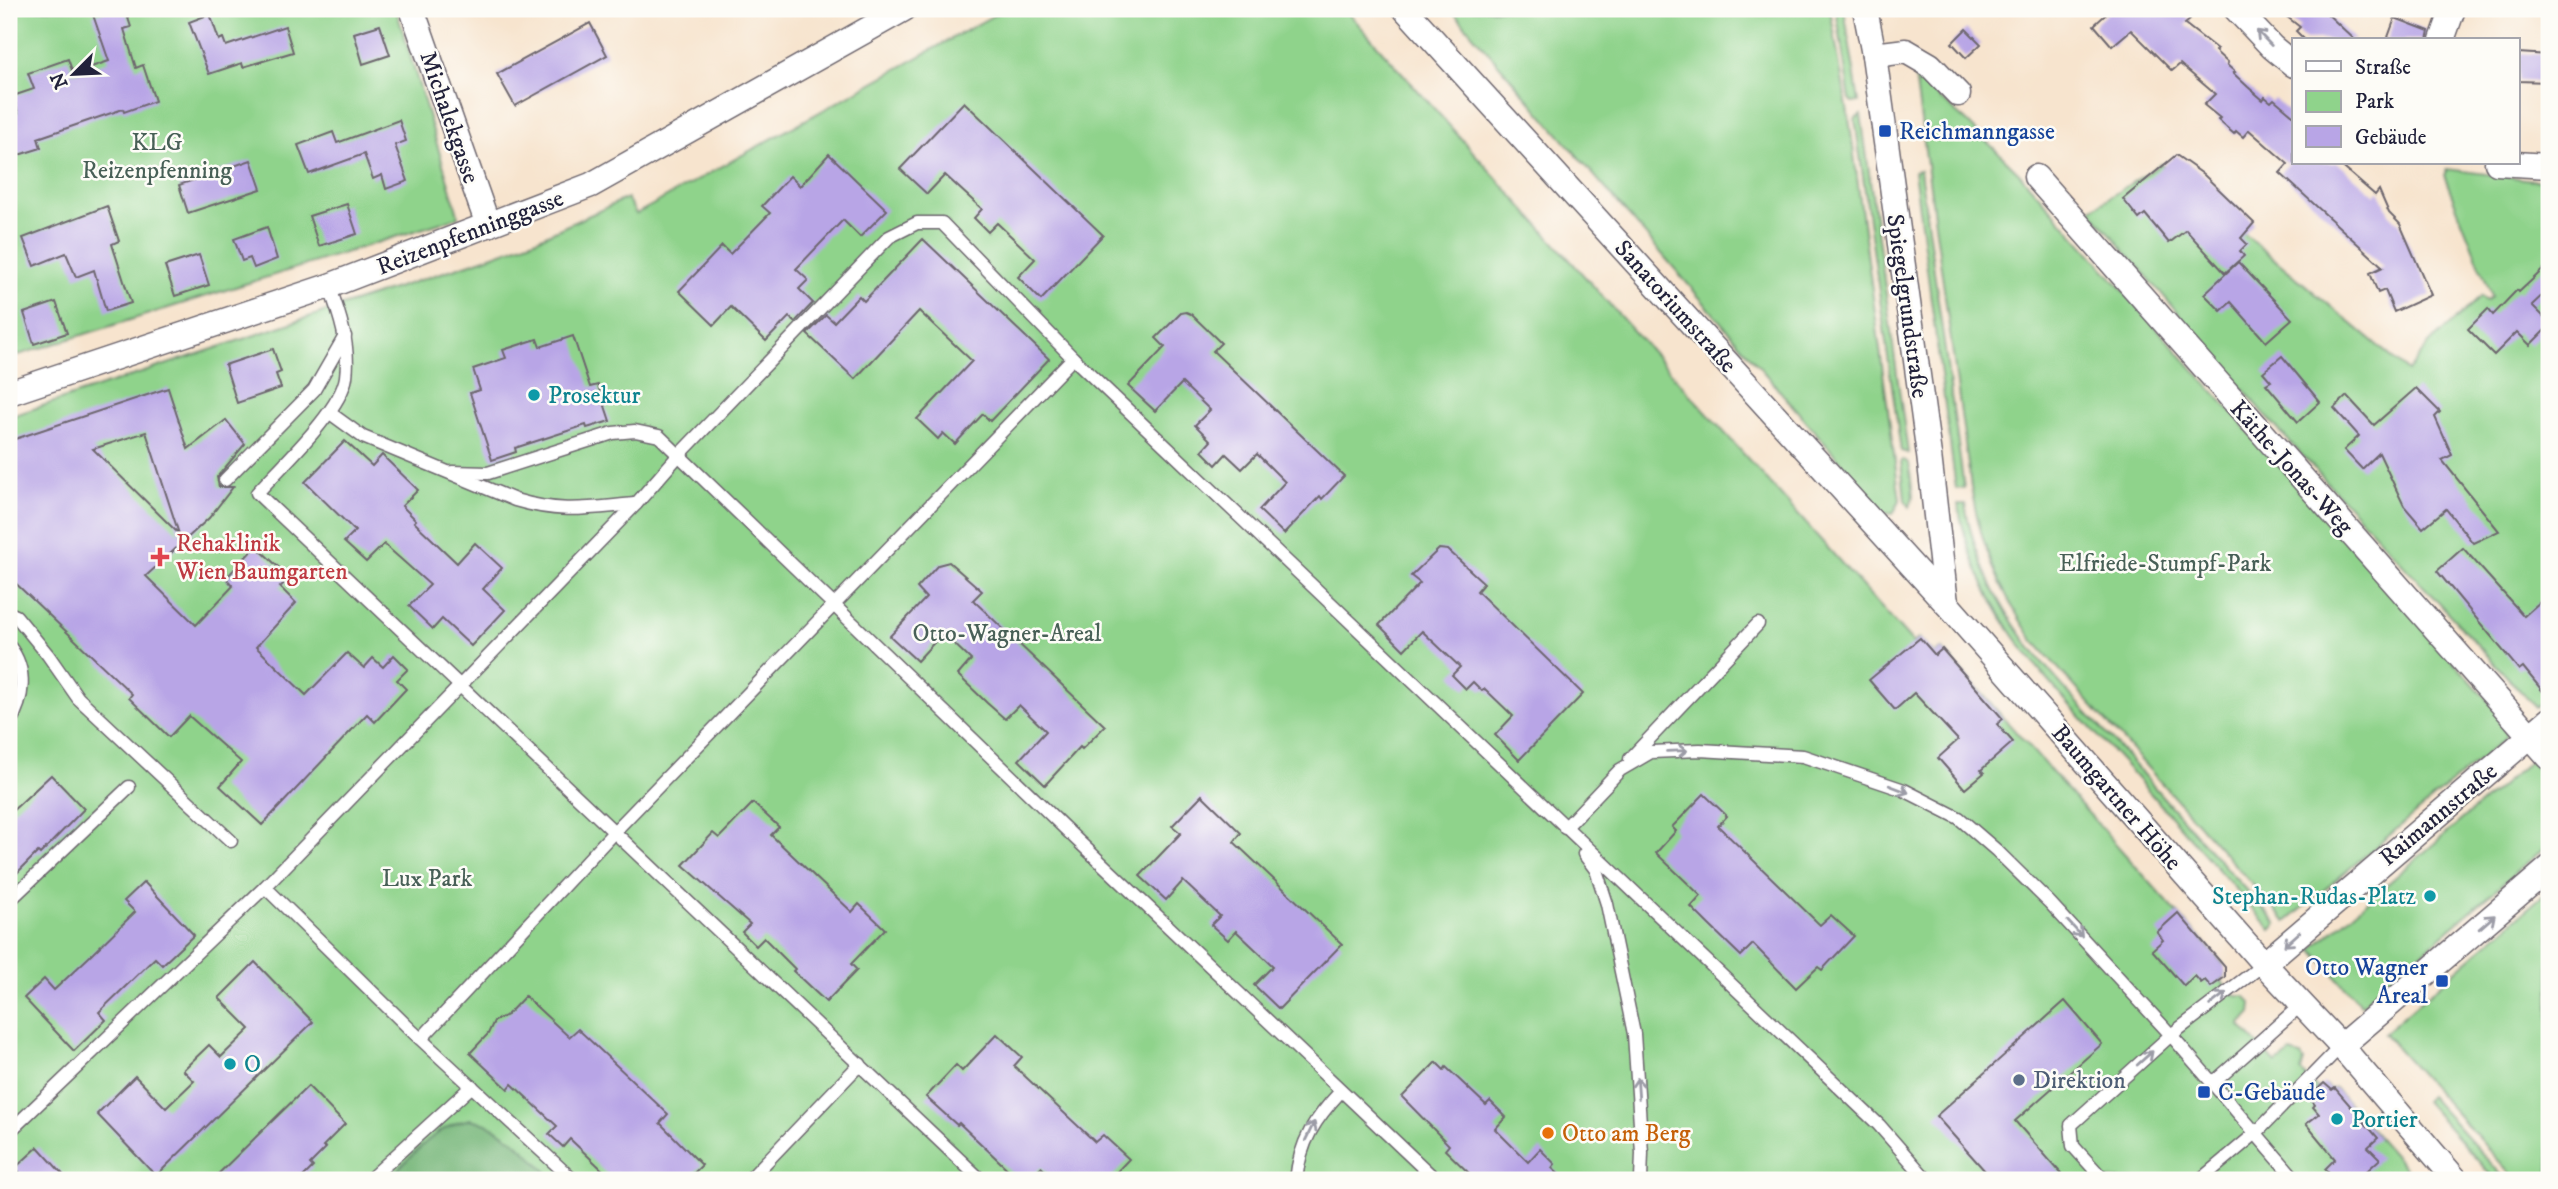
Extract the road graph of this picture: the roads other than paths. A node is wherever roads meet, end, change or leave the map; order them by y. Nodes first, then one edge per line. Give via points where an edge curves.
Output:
1 (412, 9) edge
2 (904, 9) edge
3 (1405, 9) edge
4 (1865, 9) edge
5 (2236, 9) edge
6 (2453, 9) edge
7 (2443, 38) edge
8 (1874, 55) junction
9 (2292, 63) edge
10 (1958, 94) dead end
11 (2514, 164) edge
12 (2549, 166) edge
13 (2036, 177) dead end
14 (488, 225) junction
15 (329, 286) junction
16 (345, 335) junction
17 (1073, 358) junction
18 (9, 393) edge
19 (330, 413) junction
20 (678, 456) junction
21 (452, 472) junction
22 (225, 480) dead end
23 (636, 504) junction
24 (1946, 603) junction
25 (834, 607) junction
26 (9, 613) edge
27 (1758, 624) dead end
28 (9, 646) edge
29 (461, 685) junction
30 (9, 724) edge
31 (2540, 728) edge
32 (2549, 757) edge
33 (1620, 770) junction
34 (129, 787) dead end
35 (1565, 828) junction
36 (615, 831) junction
37 (232, 841) dead end
38 (2549, 868) edge
39 (265, 887) junction
40 (9, 901) edge
41 (2264, 964) junction
42 (2302, 1004) junction
43 (2171, 1035) junction
44 (421, 1039) junction
45 (2341, 1046) junction
46 (860, 1064) junction
47 (2212, 1084) junction
48 (472, 1086) junction
49 (1341, 1091) junction
50 (9, 1132) edge
51 (2256, 1133) junction
52 (369, 1180) edge
53 (573, 1180) edge
54 (750, 1180) edge
55 (981, 1180) edge
56 (1296, 1180) edge
57 (1436, 1180) edge
58 (1641, 1180) edge
59 (1927, 1180) edge
60 (2104, 1180) edge
61 (2200, 1180) edge
62 (2296, 1180) edge
63 (2456, 1180) edge

1 - 14 street, Michalekgasse
2 - 14 street, Reizenpfenninggasse via 591,186
3 - 24 street, Sanatoriumstraße
4 - 8 street, Spiegelgrundstraße
9 -> 5 street
6 - 7 street
8 - 10 street via 1906,51 1930,65
8 - 24 street, Spiegelgrundstraße
11 - 12 street
13 - 31 street, Käthe-Jonas-Weg
14 - 15 street, Reizenpfenninggasse
15 - 16 lane
15 - 18 street, Reizenpfenninggasse
16 - 19 lane via 346,378
16 - 22 lane via 314,390
17 - 20 lane via 942,223 917,223 889,237
17 - 25 lane
17 - 35 lane
19 - 21 lane via 363,437
19 - 29 lane via 257,493
20 - 21 lane via 659,436 635,431 613,433 488,473
20 - 23 lane
20 - 25 lane
21 - 23 lane via 539,507 567,511
23 - 29 lane
24 - 41 street, Baumgartner Höhe
25 - 36 lane
25 - 49 lane
26 - 37 lane via 48,655 78,698
27 - 33 lane
28 - 30 lane via 17,656 22,689
29 - 36 lane
29 - 39 lane
31 - 32 street, Käthe-Jonas-Weg
31 -> 41 street, Raimannstraße
33 - 35 lane
33 -> 43 lane via 1651,752 1803,756 1904,790 1959,818 1996,850
34 - 40 lane
58 -> 35 lane via 1634,1034 1607,904 1596,870
35 - 59 lane via 1879,1125
36 - 44 lane
36 - 46 lane
45 -> 38 street
39 - 44 lane
39 - 50 lane
41 - 42 street, Baumgartner Höhe
43 -> 41 lane
42 - 45 street, Baumgartner Höhe
42 - 47 lane
43 - 47 lane
60 -> 43 lane via 2073,1146 2071,1125
44 - 48 lane
45 - 51 lane
45 - 63 street, Baumgartner Höhe
46 - 54 lane
46 - 55 lane
47 - 51 lane
48 - 52 lane
48 - 53 lane
56 -> 49 lane via 1308,1134
49 - 57 lane
51 - 61 lane
51 - 62 lane

